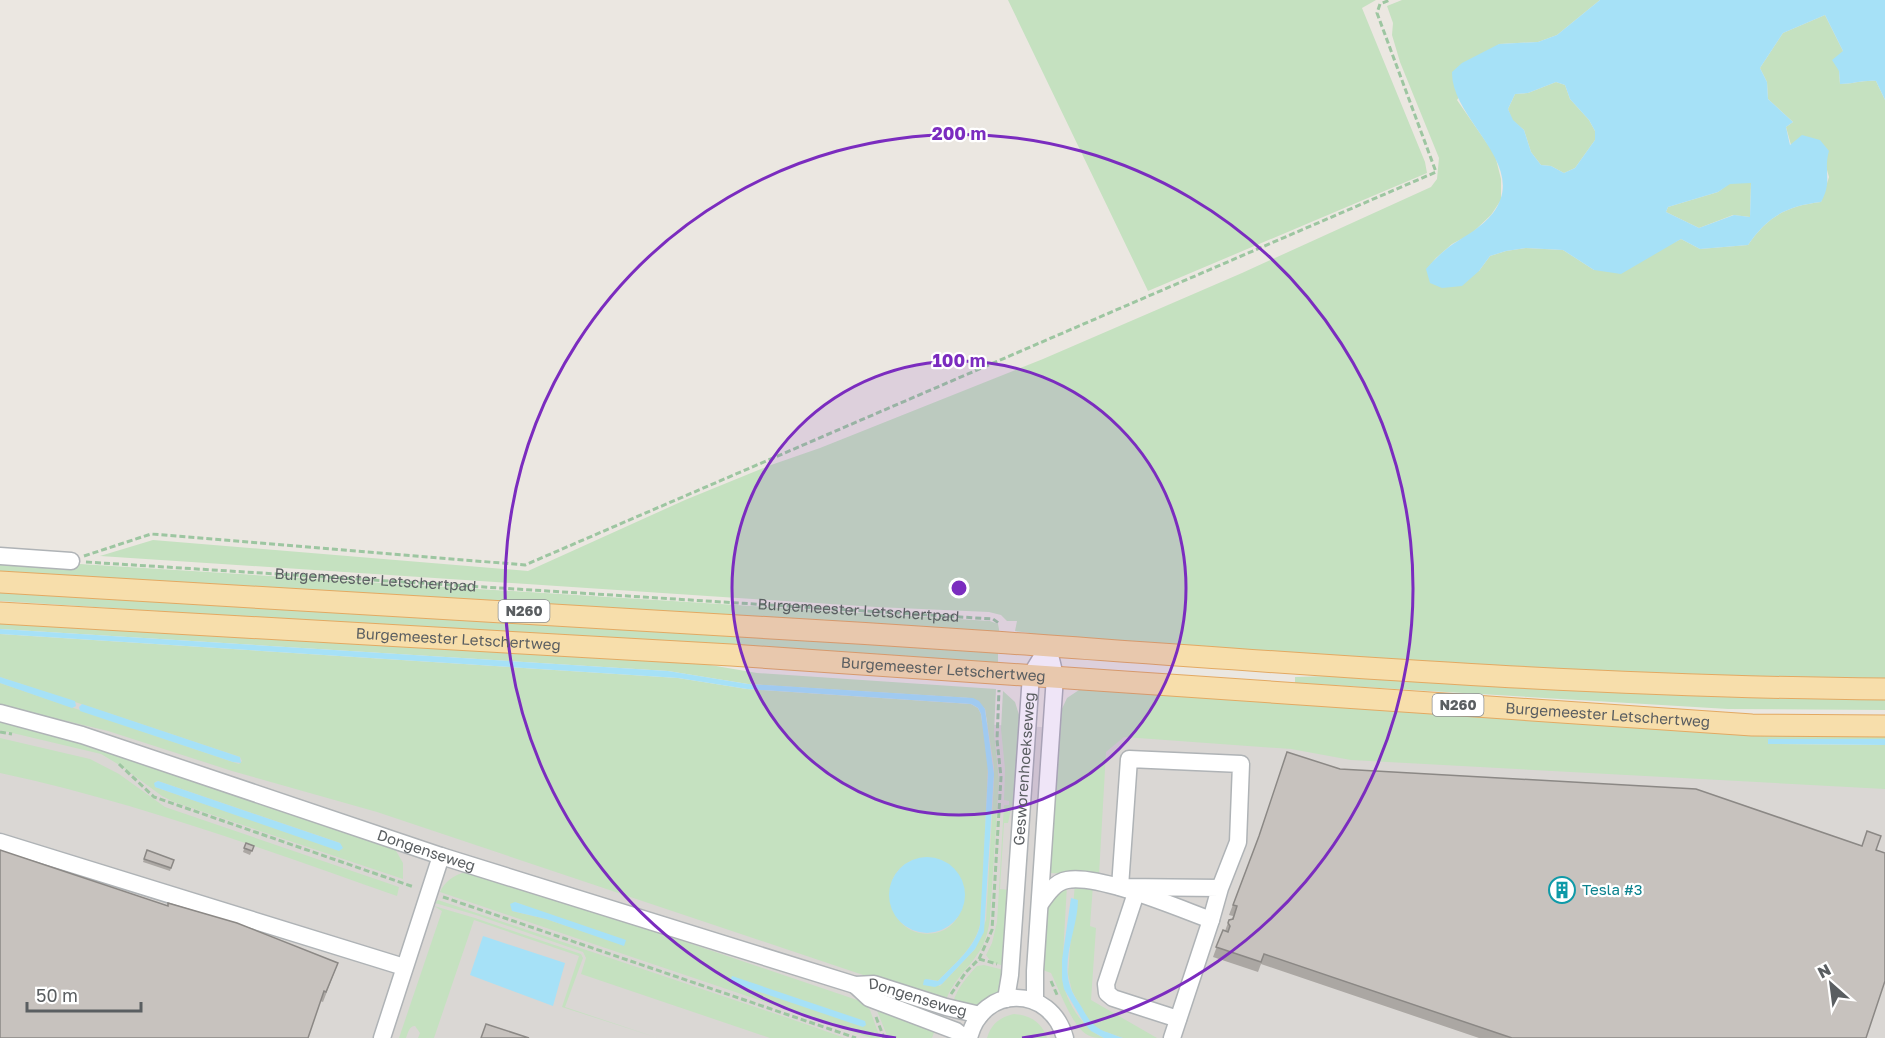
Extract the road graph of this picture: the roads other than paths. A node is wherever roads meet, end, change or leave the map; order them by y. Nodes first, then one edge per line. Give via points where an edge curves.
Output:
1 (0, 556) edge
2 (71, 561) road end
3 (0, 582) edge
4 (0, 613) edge
5 (1048, 647) junction
6 (1031, 675) junction
7 (1055, 676) junction
8 (1885, 689) edge
9 (0, 713) edge
10 (1885, 726) edge
11 (0, 842) edge
12 (441, 856) junction
13 (1220, 888) junction
14 (1128, 890) junction
15 (1040, 904) junction
16 (1210, 920) junction
17 (404, 967) junction
18 (855, 985) junction
19 (1006, 999) junction
20 (1035, 1001) junction
21 (980, 1015) junction
22 (1179, 1019) junction
23 (382, 1038) edge
24 (967, 1038) edge
25 (1065, 1038) edge
26 (1172, 1038) edge

1 - 2 street
3 - 5 main road, Burgemeester Letschertweg / N260 via 1001,633
4 - 6 main road, Burgemeester Letschertweg / N260
5 - 6 street, Gesworenhoekseweg
5 - 7 street, Gesworenhoekseweg
5 - 8 main road, Burgemeester Letschertweg / N260 via 1750,688
6 - 7 main road, Burgemeester Letschertweg / N260
6 - 19 street, Gesworenhoekseweg
7 - 10 main road, Burgemeester Letschertweg / N260 via 1752,725
7 - 15 street, Gesworenhoekseweg
9 - 12 street, Dongenseweg via 82,735
11 - 17 street
12 - 17 street
12 - 18 street, Dongenseweg
13 - 14 street
13 - 14 street via 1238,842 1241,764 1129,759
13 - 16 street
14 - 15 street via 1094,881 1068,880 1059,883
14 - 16 street
14 - 22 street via 1107,993
15 - 20 street, Gesworenhoekseweg
16 - 22 street
17 - 23 street
18 - 21 street, Dongenseweg via 874,984
18 - 24 street, Dongenseweg via 869,998
19 - 20 street
19 - 21 street
20 - 25 street via 1056,1017
21 - 24 street
22 - 26 street

